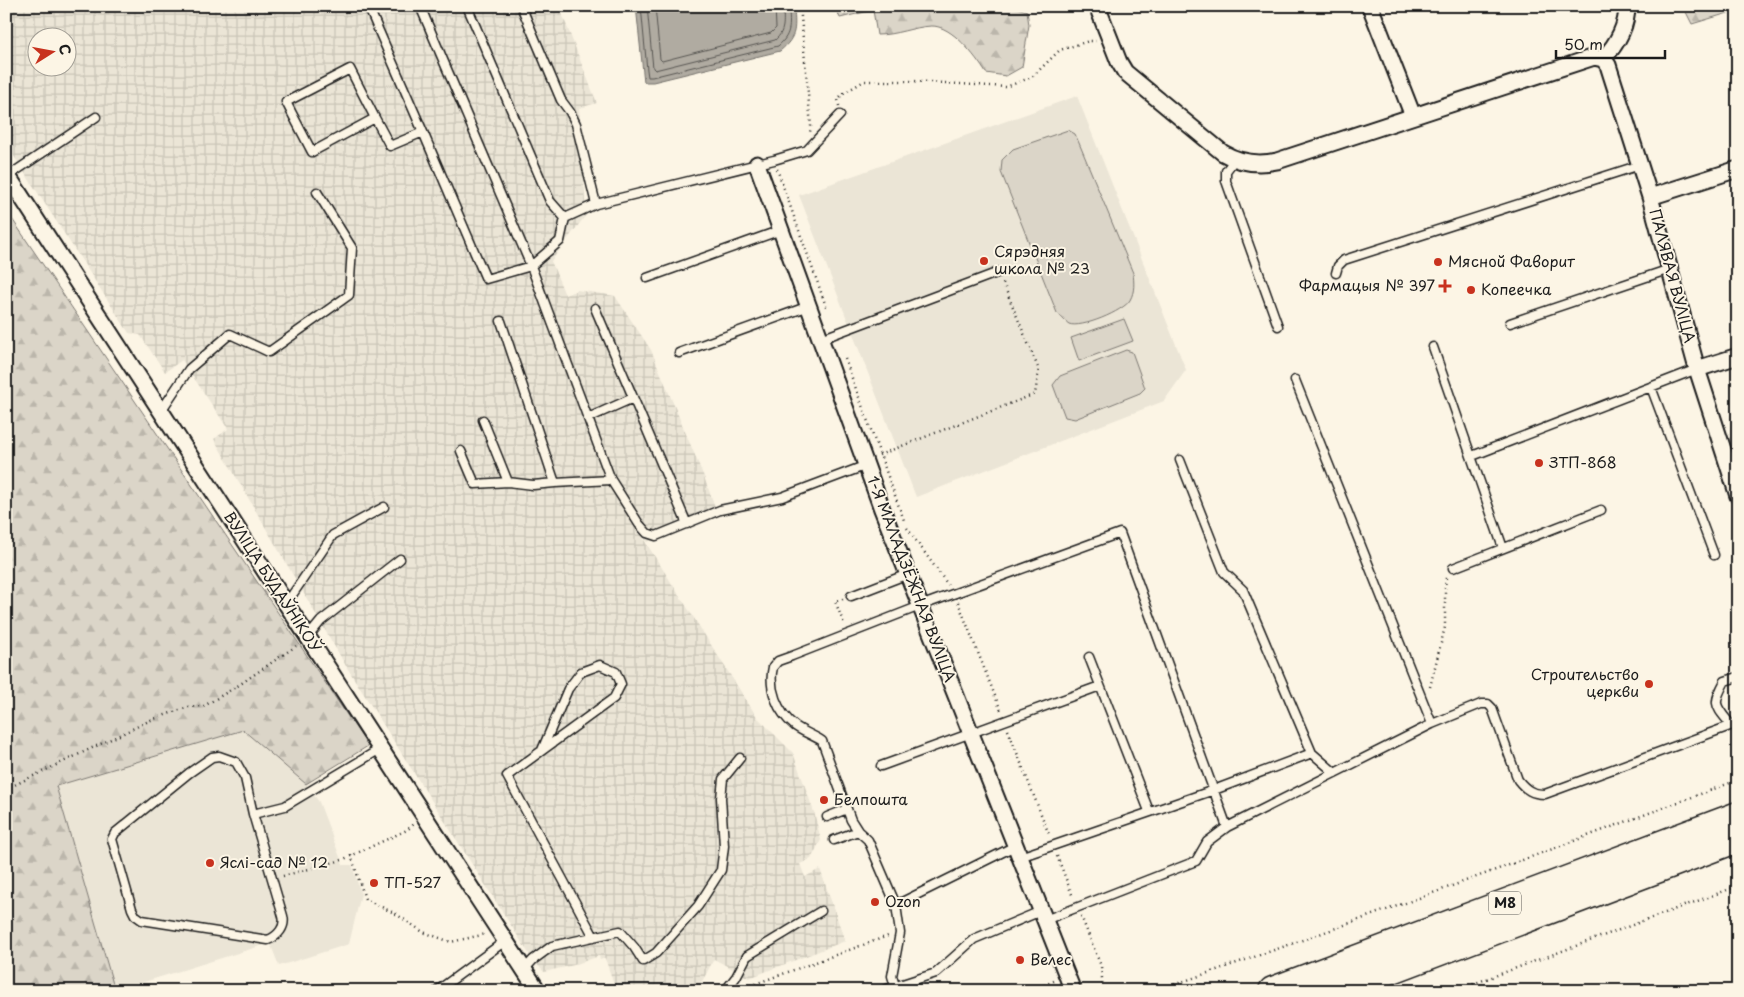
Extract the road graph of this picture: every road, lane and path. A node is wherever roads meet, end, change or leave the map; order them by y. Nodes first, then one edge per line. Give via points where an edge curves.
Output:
1 (368, 6) edge
2 (420, 6) edge
3 (467, 6) edge
4 (521, 6) edge
5 (800, 6) edge
6 (1096, 6) edge
7 (1370, 6) edge
8 (1627, 6) edge
9 (1110, 40) junction
10 (1603, 59) junction
11 (840, 115) joint
12 (1413, 116) junction
13 (96, 117) dead end
14 (375, 118) junction
15 (423, 132) junction
16 (807, 150) junction
17 (1235, 159) junction
18 (774, 160) junction
19 (757, 164) junction
20 (1640, 165) junction
21 (1738, 169) edge
22 (7, 175) edge
23 (317, 192) dead end
24 (1650, 197) junction
25 (596, 204) junction
26 (565, 218) junction
27 (781, 230) junction
28 (531, 266) junction
29 (1670, 269) junction
30 (999, 272) joint
31 (1336, 272) dead end
32 (647, 278) dead end
33 (809, 306) junction
34 (595, 308) dead end
35 (500, 321) dead end
36 (1510, 323) dead end
37 (1278, 326) dead end
38 (835, 333) junction
39 (821, 339) junction
40 (1433, 347) dead end
41 (678, 353) dead end
42 (1738, 356) edge
43 (1697, 369) junction
44 (1295, 380) dead end
45 (1651, 386) junction
46 (633, 398) junction
47 (161, 412) junction
48 (588, 418) junction
49 (483, 420) dead end
50 (461, 451) dead end
51 (880, 455) junction
52 (1472, 456) junction
53 (1180, 460) dead end
54 (867, 464) junction
55 (611, 480) junction
56 (508, 482) junction
57 (555, 483) junction
58 (1738, 496) edge
59 (384, 507) dead end
60 (1601, 510) dead end
61 (687, 524) junction
62 (1503, 548) junction
63 (1714, 555) dead end
64 (400, 559) dead end
65 (1453, 568) joint
66 (908, 574) junction
67 (954, 594) junction
68 (851, 596) joint
69 (286, 604) junction
70 (920, 606) junction
71 (848, 634) junction
72 (308, 638) junction
73 (1089, 657) dead end
74 (1738, 677) edge
75 (1100, 686) junction
76 (1425, 705) junction
77 (1004, 720) junction
78 (1432, 724) junction
79 (1735, 724) edge
80 (970, 732) junction
81 (380, 749) junction
82 (542, 750) junction
83 (1312, 752) junction
84 (740, 758) dead end
85 (881, 766) dead end
86 (1335, 773) junction
87 (1738, 780) edge
88 (6, 789) edge
89 (1214, 790) junction
90 (847, 810) junction
91 (1149, 811) junction
92 (253, 814) junction
93 (1738, 816) edge
94 (827, 817) dead end
95 (1227, 827) junction
96 (407, 830) dead end
97 (858, 832) junction
98 (1738, 838) edge
99 (834, 840) dead end
100 (1053, 845) junction
101 (1017, 851) junction
102 (351, 855) junction
103 (272, 880) junction
104 (1738, 886) edge
105 (896, 905) junction
106 (1077, 907) junction
107 (821, 911) dead end
108 (1043, 916) junction
109 (900, 933) junction
110 (594, 937) junction
111 (502, 943) junction
112 (524, 970) junction
113 (1067, 976) junction
114 (896, 986) junction
115 (437, 991) edge
116 (538, 991) edge
117 (730, 991) edge
118 (881, 991) edge
119 (1030, 991) edge
120 (1073, 991) edge
121 (1103, 991) edge
122 (1155, 991) edge
123 (1273, 991) edge
124 (1334, 991) edge
125 (1454, 991) edge

1 - 15 lane
2 - 28 lane
3 - 26 lane via 550,201
4 - 25 lane via 561,100 576,124
5 - 16 path via 811,126
6 - 9 street
7 - 12 street
8 - 10 street via 1620,37
9 - 11 path via 1089,41 1060,50 1032,77 1006,87 864,81 838,99
9 - 17 street via 1119,62 1132,78 1213,145
10 - 12 street via 1594,57
10 - 20 street, ПАЛЯВАЯ ВУЛІЦА
11 - 16 lane
12 - 17 street via 1277,161 1256,164
13 - 22 lane
14 - 14 lane via 312,152 286,102 350,69
14 - 15 lane via 390,146
15 - 28 lane via 486,279
16 - 18 lane
17 - 37 lane via 1226,172 1226,181
18 - 19 lane
18 - 38 path
19 - 25 lane
19 - 27 street, 1-Я МАЛАДЗЁЖНАЯ ВУЛІЦА
20 - 24 street, ПАЛЯВАЯ ВУЛІЦА
20 - 31 lane via 1344,260
21 - 24 street
22 - 47 street, ВУЛІЦА БУДАЎНІКОЎ
23 - 47 lane via 352,248 350,295 269,352 230,334 189,369
24 - 29 street, ПАЛЯВАЯ ВУЛІЦА
25 - 26 lane
26 - 28 lane via 560,241
27 - 32 lane
27 - 33 street, 1-Я МАЛАДЗЁЖНАЯ ВУЛІЦА
28 - 48 lane
29 - 36 lane
29 - 43 street, ПАЛЯВАЯ ВУЛІЦА
30 - 38 lane
30 - 51 path via 1039,370 1035,394
33 - 39 street, 1-Я МАЛАДЗЁЖНАЯ ВУЛІЦА
33 - 41 lane
34 - 46 lane
35 - 57 lane
38 - 39 lane
38 - 51 path
39 - 54 street, 1-Я МАЛАДЗЁЖНАЯ ВУЛІЦА
40 - 52 lane
42 - 43 street
43 - 45 lane
43 - 58 street, ПАЛЯВАЯ ВУЛІЦА
44 - 76 lane
45 - 52 lane
45 - 63 lane
46 - 48 lane
46 - 61 lane
47 - 69 street, ВУЛІЦА БУДАЎНІКОЎ
48 - 55 lane
49 - 56 lane
50 - 56 lane via 475,484
51 - 67 path via 907,529
52 - 62 lane
53 - 83 lane via 1224,572 1243,590
54 - 61 lane via 782,496 720,510
54 - 66 street, 1-Я МАЛАДЗЁЖНАЯ ВУЛІЦА
55 - 57 lane
55 - 61 lane via 647,533 656,536
56 - 57 lane
59 - 69 lane via 333,535
60 - 62 lane
62 - 65 lane
64 - 72 lane via 321,621
65 - 76 path via 1446,577 1445,626
66 - 68 lane
66 - 70 street, 1-Я МАЛАДЗЁЖНАЯ ВУЛІЦА
67 - 70 lane
67 - 77 path
67 - 89 lane via 1120,533
68 - 71 path via 835,602
69 - 72 street, ВУЛІЦА БУДАЎНІКОЎ
70 - 71 lane
70 - 80 street, 1-Я МАЛАДЗЁЖНАЯ ВУЛІЦА
71 - 90 lane via 778,662 771,674 774,695 788,720 822,741
72 - 81 street, ВУЛІЦА БУДАЎНІКОЎ
72 - 88 path via 204,706 188,707 151,720
73 - 75 lane
74 - 79 lane via 1725,681 1716,696 1717,708
75 - 77 lane
75 - 91 lane
76 - 78 lane
77 - 80 lane
77 - 100 path
78 - 79 lane via 1488,704 1518,780 1535,794 1545,794
78 - 86 lane
80 - 85 lane
80 - 101 street, 1-Я МАЛАДЗЁЖНАЯ ВУЛІЦА
81 - 92 lane via 285,806
81 - 111 street, ВУЛІЦА БУДАЎНІКОЎ
82 - 82 lane via 614,698 621,684 616,672 600,665 581,672 568,689
82 - 110 lane via 507,776
83 - 86 lane
83 - 89 lane
84 - 110 lane via 723,779 721,870 698,906 656,953 643,961 620,931
86 - 95 lane
87 - 122 path
89 - 91 lane
89 - 95 lane
90 - 94 lane
90 - 97 lane
91 - 100 lane
92 - 103 lane
92 - 103 lane via 245,778 236,762 220,756 212,757 115,833 112,839 132,909 142,920 268,940 281,930 284,920
93 - 123 highway, М8
95 - 106 lane via 1207,842 1196,861
96 - 102 path
97 - 99 lane
97 - 105 lane via 868,840
98 - 124 highway, М8
100 - 101 lane
100 - 106 path
101 - 105 lane
101 - 108 street, 1-Я МАЛАДЗЁЖНАЯ ВУЛІЦА
102 - 103 path
102 - 111 path via 365,900 396,914 423,932 451,942 489,934
104 - 125 path
105 - 109 lane
106 - 108 lane
106 - 121 path via 1101,966
107 - 117 lane via 747,956
108 - 113 street, 1-Я МАЛАДЗЁЖНАЯ ВУЛІЦА
108 - 114 lane via 974,939 936,973
109 - 114 lane via 892,976
109 - 117 path
110 - 112 lane via 552,946
111 - 112 street, ВУЛІЦА БУДАЎНІКОЎ
111 - 115 lane
112 - 116 street, ВУЛІЦА БУДАЎНІКОЎ
113 - 119 path
113 - 120 street, 1-Я МАЛАДЗЁЖНАЯ ВУЛІЦА
114 - 118 lane

